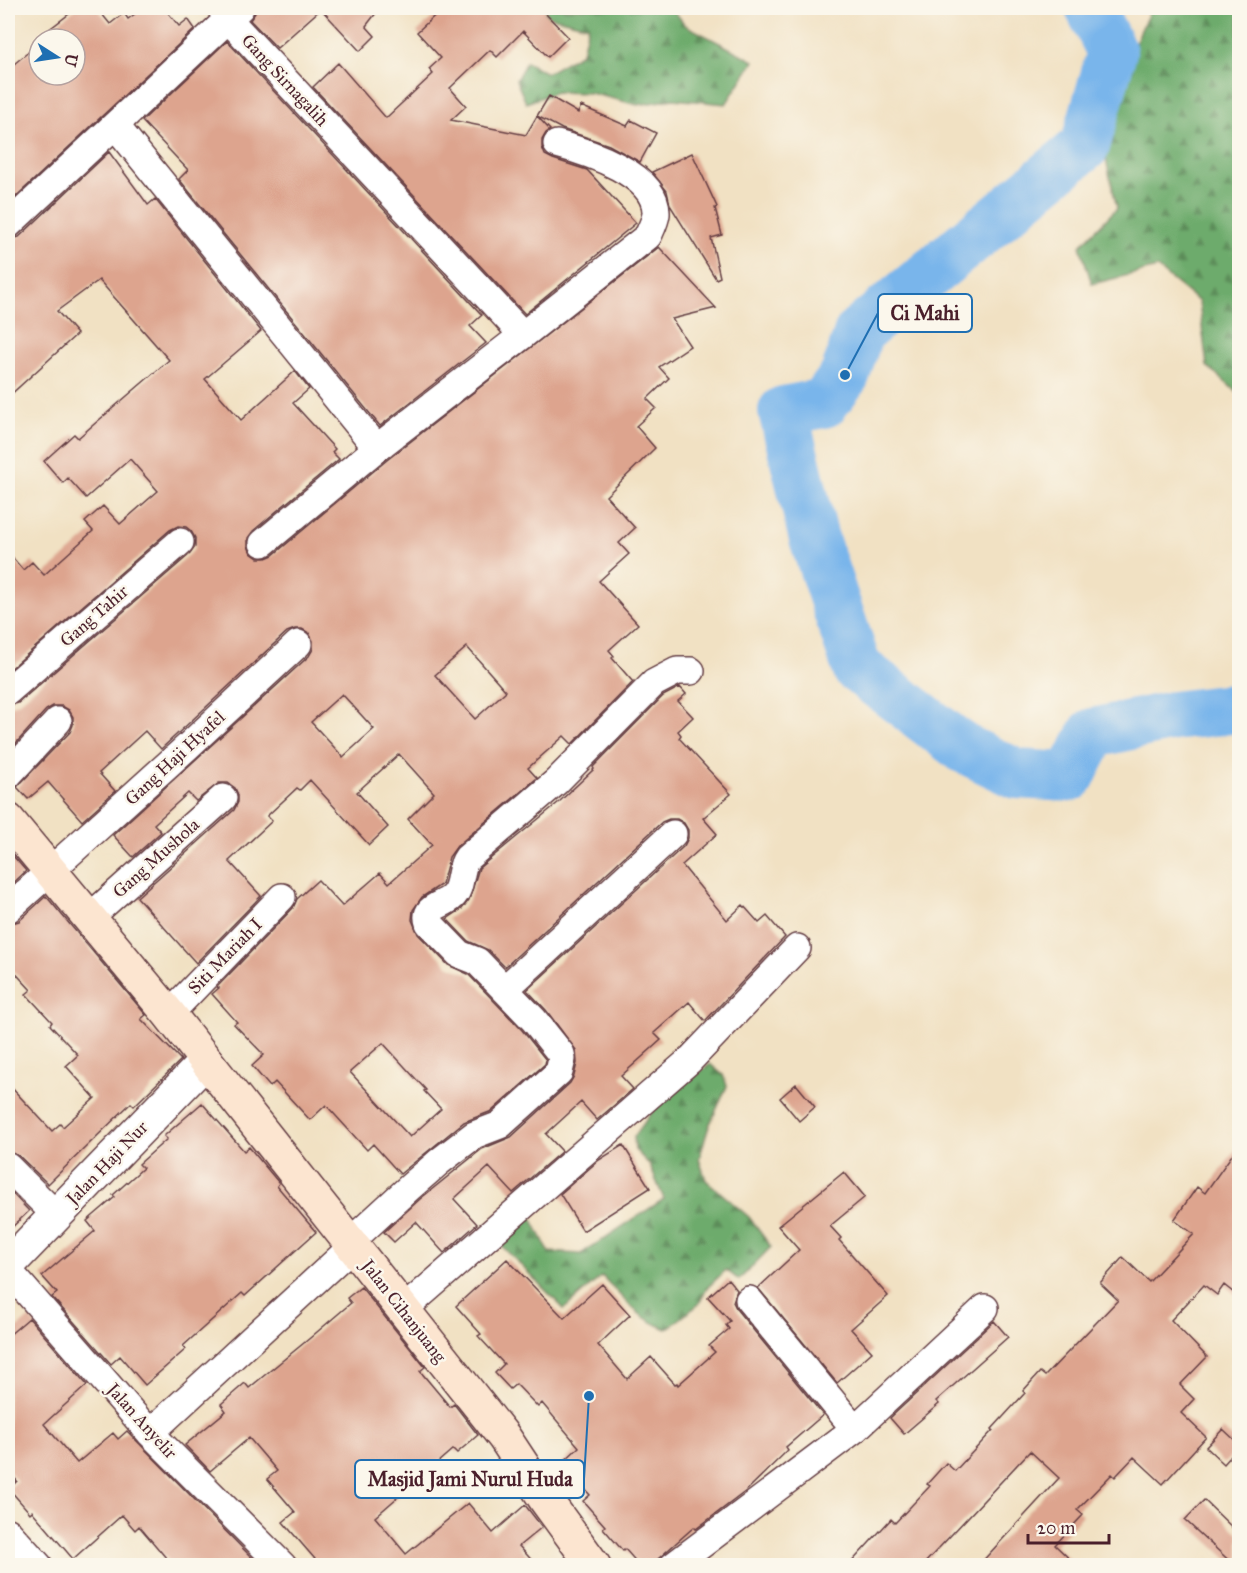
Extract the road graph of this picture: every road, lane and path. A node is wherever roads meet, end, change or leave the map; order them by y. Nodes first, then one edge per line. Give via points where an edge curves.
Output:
1 (230, 11) edge
2 (115, 124) junction
3 (557, 144) dead end
4 (8, 225) edge
5 (523, 335) junction
6 (377, 448) junction
7 (180, 542) dead end
8 (263, 543) dead end
9 (298, 644) dead end
10 (691, 671) dead end
11 (8, 691) edge
12 (58, 721) dead end
13 (8, 775) edge
14 (223, 798) dead end
15 (8, 820) edge
16 (673, 834) dead end
17 (51, 871) junction
18 (282, 897) dead end
19 (8, 909) edge
20 (90, 917) junction
21 (797, 948) dead end
22 (505, 989) junction
23 (168, 1014) junction
24 (206, 1061) junction
25 (8, 1167) edge
26 (56, 1215) junction
27 (351, 1244) junction
28 (8, 1265) edge
29 (8, 1270) edge
30 (748, 1300) dead end
31 (985, 1308) dead end
32 (403, 1310) junction
33 (855, 1429) junction
34 (150, 1433) junction
35 (8, 1532) edge
36 (39, 1566) edge
37 (283, 1566) edge
38 (594, 1566) edge
39 (673, 1566) edge

1 - 2 street, Gang Sirnagalih
1 - 5 street, Gang Sirnagalih
2 - 4 street, Gang Sirnagalih
2 - 6 street
3 - 5 street via 620,168 639,180 648,190 656,212 648,236
5 - 6 street
6 - 8 street
7 - 11 street, Gang Tahir
9 - 17 street, Gang Haji Hyafel
10 - 22 street via 677,671 654,683 556,782 468,858 456,892 429,913 429,923 454,950 477,961
12 - 13 street
14 - 20 street, Gang Mushola
15 - 17 main road, Jalan Cihanjuang
16 - 22 street
17 - 19 street, Gang Haji Hyafel
17 - 20 main road, Jalan Cihanjuang
18 - 23 street, Siti Mariah I
20 - 23 main road, Jalan Cihanjuang
21 - 32 street via 690,1060
22 - 27 street via 561,1054 559,1072 500,1125 474,1135 440,1161
23 - 24 main road, Jalan Cihanjuang
24 - 26 street, Jalan Haji Nur
24 - 27 main road, Jalan Cihanjuang
25 - 26 street
26 - 28 street, Jalan Haji Nur
27 - 32 main road, Jalan Cihanjuang
27 - 34 street
29 - 34 street, Jalan Anyelir
30 - 33 street
31 - 33 street
32 - 38 main road, Jalan Cihanjuang via 504,1437
33 - 39 street
34 - 37 street, Jalan Anyelir
35 - 36 street

